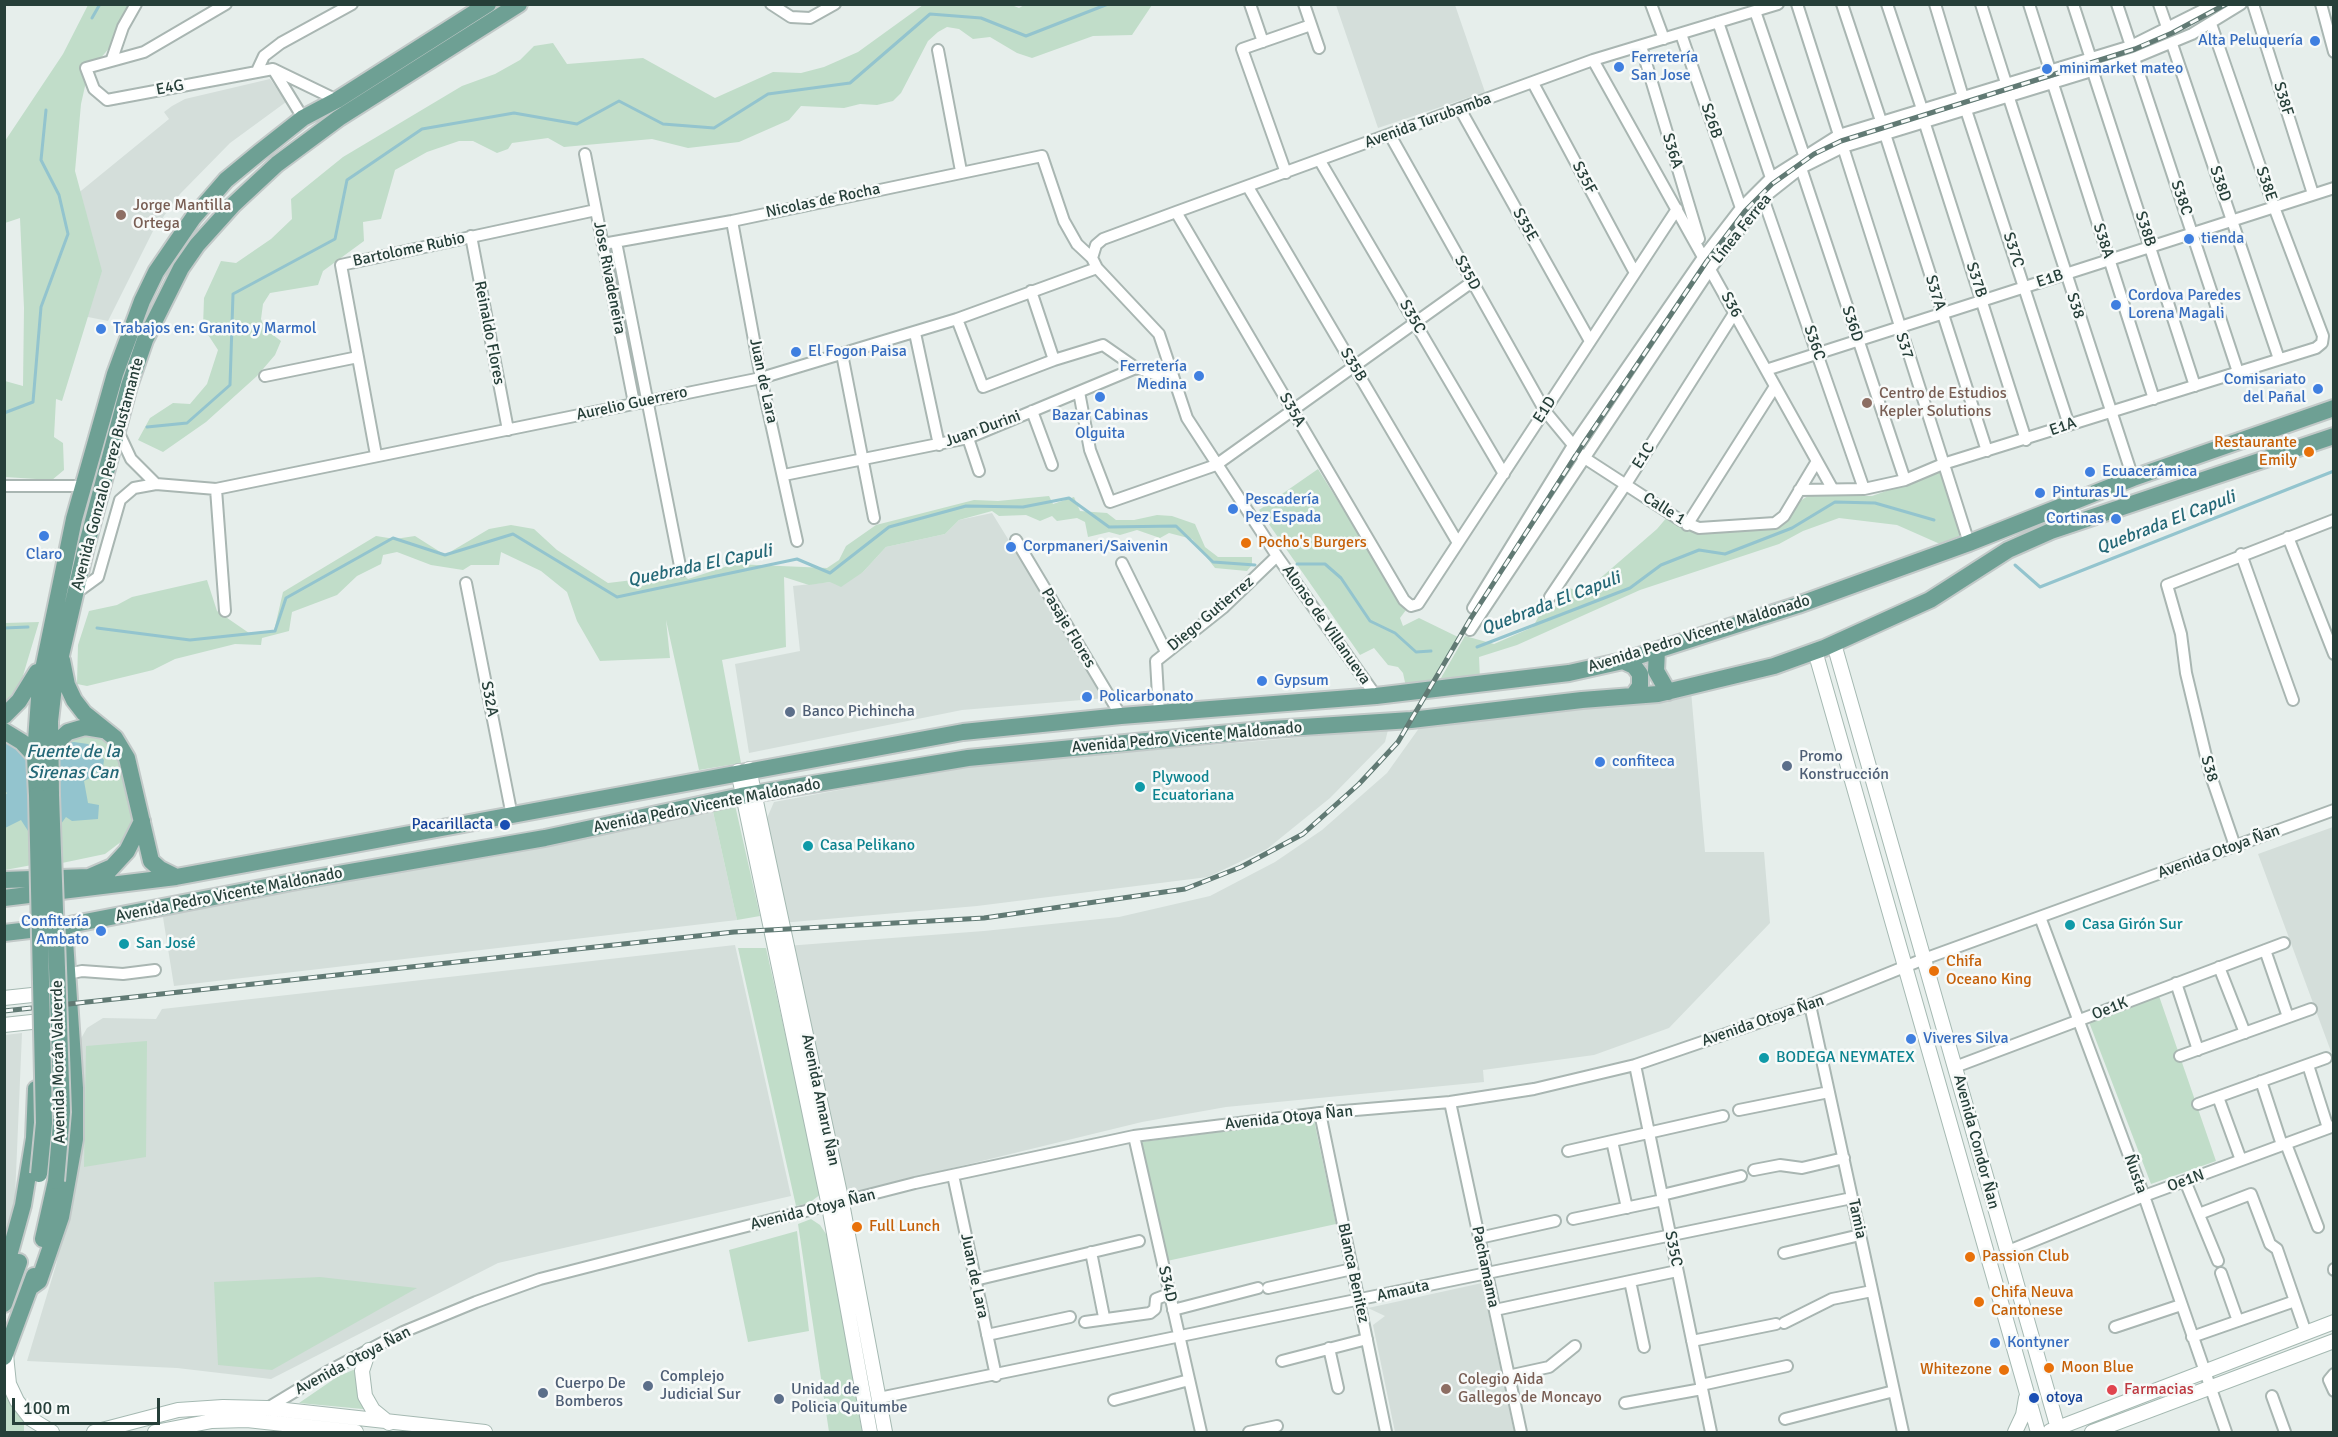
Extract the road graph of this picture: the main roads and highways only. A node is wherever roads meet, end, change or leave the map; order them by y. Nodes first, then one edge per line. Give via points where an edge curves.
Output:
1 (488, 4) edge
2 (519, 4) edge
3 (428, 42) junction
4 (437, 56) junction
5 (2334, 408) edge
6 (2334, 436) edge
7 (1834, 644) junction
8 (53, 650) junction
9 (1657, 650) junction
10 (1815, 651) junction
11 (1623, 661) junction
12 (1668, 692) junction
13 (1633, 696) junction
14 (4, 716) edge
15 (4, 731) edge
16 (105, 731) junction
17 (42, 757) junction
18 (744, 770) junction
19 (44, 795) junction
20 (747, 795) junction
21 (142, 821) junction
22 (112, 867) junction
23 (176, 877) junction
24 (4, 880) edge
25 (4, 886) edge
26 (84, 890) junction
27 (23, 896) junction
28 (4, 898) edge
29 (64, 926) junction
30 (33, 930) junction
31 (4, 933) edge
32 (68, 992) junction
33 (34, 995) junction
34 (4, 998) edge
35 (64, 1017) junction
36 (35, 1022) junction
37 (4, 1025) edge
38 (836, 1204) junction
39 (4, 1274) edge
40 (32, 1286) junction
41 (5, 1298) edge
42 (2334, 1322) edge
43 (2334, 1341) edge
44 (369, 1350) road end
45 (5, 1356) edge
46 (2026, 1389) junction
47 (2050, 1404) junction
48 (2079, 1419) junction
49 (389, 1423) junction
50 (31, 1426) edge
51 (176, 1430) edge
52 (2054, 1431) edge
53 (52, 1432) edge
54 (94, 1432) edge
55 (155, 1432) edge
56 (356, 1432) edge
57 (486, 1432) edge
58 (870, 1432) edge
59 (885, 1432) edge
60 (2014, 1432) edge
61 (2038, 1432) edge
62 (2092, 1432) edge

1 - 3 main road, Avenida Gonzalo Perez Bustamante
2 - 4 main road, Avenida Gonzalo Perez Bustamante
3 - 4 main road
3 - 8 main road, Avenida Gonzalo Perez Bustamante via 303,118 226,180 193,218 156,272 141,301 115,374 83,486
4 - 8 main road, Avenida Gonzalo Perez Bustamante via 339,118 277,164 197,245 164,298 145,340 117,429 76,593
5 - 9 main road, Avenida Pedro Vicente Maldonado via 2133,478 1798,605
6 - 7 main road, Avenida Pedro Vicente Maldonado via 2051,531 2007,550 1930,600
7 - 10 main road, Avenida Pedro Vicente Maldonado
7 - 47 main road, Avenida Condor Ñan
8 - 14 main road via 31,686
8 - 16 main road via 74,700
8 - 17 main road, Avenida Gonzalo Perez Bustamante via 50,722
9 - 11 main road, Avenida Pedro Vicente Maldonado
9 - 12 main road via 1656,671
10 - 12 main road, Avenida Pedro Vicente Maldonado via 1774,666
10 - 46 main road, Avenida Condor Ñan
11 - 13 main road via 1640,674 1640,686
11 - 18 main road, Avenida Pedro Vicente Maldonado via 1522,680 1376,696 963,732
12 - 13 main road, Avenida Pedro Vicente Maldonado
13 - 20 main road, Avenida Pedro Vicente Maldonado via 1411,720 968,758
15 - 17 main road
16 - 17 main road via 89,727 68,732
16 - 21 main road via 115,738 127,758
17 - 19 main road, Avenida Gonzalo Perez Bustamante
18 - 20 main road, Avenida Amaru Ñan
18 - 23 main road, Avenida Pedro Vicente Maldonado
19 - 35 main road, Avenida Morán Valverde, bridge
19 - 41 main road, Avenida Morán Valverde, bridge via 44,1123 39,1174 22,1253
20 - 29 main road, Avenida Pedro Vicente Maldonado via 545,838
20 - 38 main road, Avenida Amaru Ñan
21 - 22 main road via 127,851
21 - 23 main road via 151,861
22 - 24 main road via 89,878
22 - 26 main road
23 - 26 main road, Avenida Pedro Vicente Maldonado
25 - 27 main road
26 - 27 main road, Avenida Pedro Vicente Maldonado
27 - 28 main road, Avenida Pedro Vicente Maldonado
29 - 30 main road, Avenida Pedro Vicente Maldonado
29 - 32 main road
30 - 31 main road, Avenida Pedro Vicente Maldonado
30 - 33 main road
32 - 33 main road
32 - 35 main road
33 - 34 main road
33 - 36 main road
35 - 36 main road
35 - 40 main road, Avenida Morán Valverde, bridge via 62,1136
35 - 40 main road via 76,1112 72,1165 56,1232 39,1281
36 - 37 main road
36 - 39 main road via 34,1138 23,1205
38 - 58 main road, Avenida Amaru Ñan
38 - 59 main road, Avenida Amaru Ñan
40 - 45 main road, Avenida Morán Valverde
42 - 48 main road
43 - 62 main road
44 - 49 main road via 362,1371 365,1396
45 - 50 main road via 13,1393
46 - 60 main road via 2023,1415
46 - 61 main road, Avenida Condor Ñan
47 - 48 main road
47 - 52 main road, Avenida Condor Ñan
48 - 52 main road
49 - 54 main road via 267,1408 200,1407
49 - 57 main road
50 - 53 main road
51 - 55 main road
51 - 56 main road via 212,1420 247,1420

